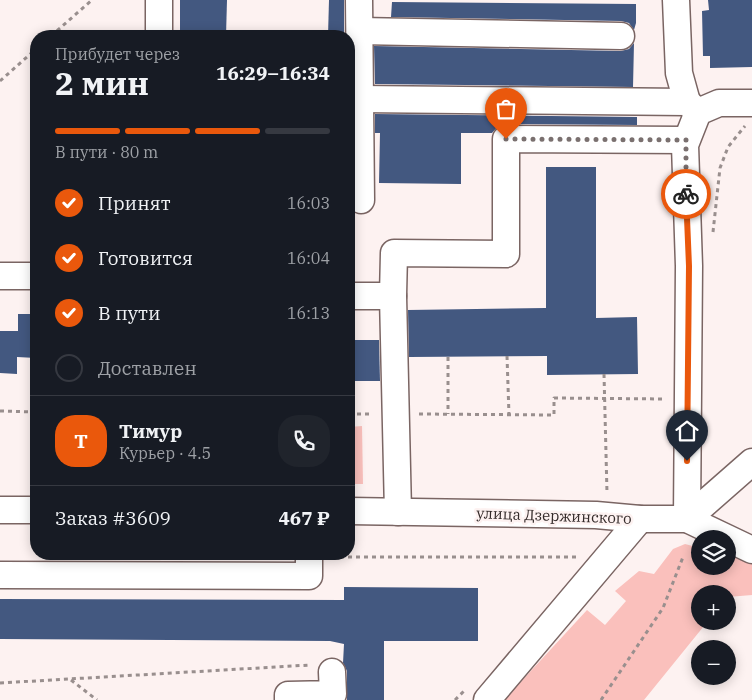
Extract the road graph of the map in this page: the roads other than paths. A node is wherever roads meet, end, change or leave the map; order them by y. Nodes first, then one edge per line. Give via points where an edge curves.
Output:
1 (159, 0) edge
2 (360, 0) edge
3 (676, 0) edge
4 (159, 30) edge
5 (360, 31) junction
6 (621, 36) dead end
7 (360, 100) junction
8 (752, 103) edge
9 (692, 107) junction
10 (686, 140) junction
11 (361, 200) dead end
12 (0, 276) edge
13 (30, 276) edge
14 (355, 296) edge
15 (393, 296) junction
16 (752, 462) edge
17 (0, 510) edge
18 (30, 510) edge
19 (355, 511) edge
20 (398, 512) junction
21 (640, 519) junction
22 (687, 520) junction
23 (752, 550) edge
24 (309, 560) edge
25 (0, 574) edge
26 (332, 672) road end
27 (478, 693) edge
28 (288, 700) edge

1 - 4 street
2 - 5 street
3 - 9 street via 679,73
5 - 6 street
5 - 7 street
7 - 9 street
7 - 11 street
8 - 9 street
9 - 10 street
10 - 15 street via 506,139 506,254 394,253
10 - 22 street via 689,266
12 - 13 street
14 - 15 street
15 - 20 street
16 - 22 street
17 - 18 street
19 - 20 street, улица Дзержинского
20 - 21 street, улица Дзержинского
21 - 22 street, улица Дзержинского
21 - 27 street
22 - 23 street, улица Дзержинского
24 - 25 street via 309,576
26 - 28 street via 333,694 288,695

